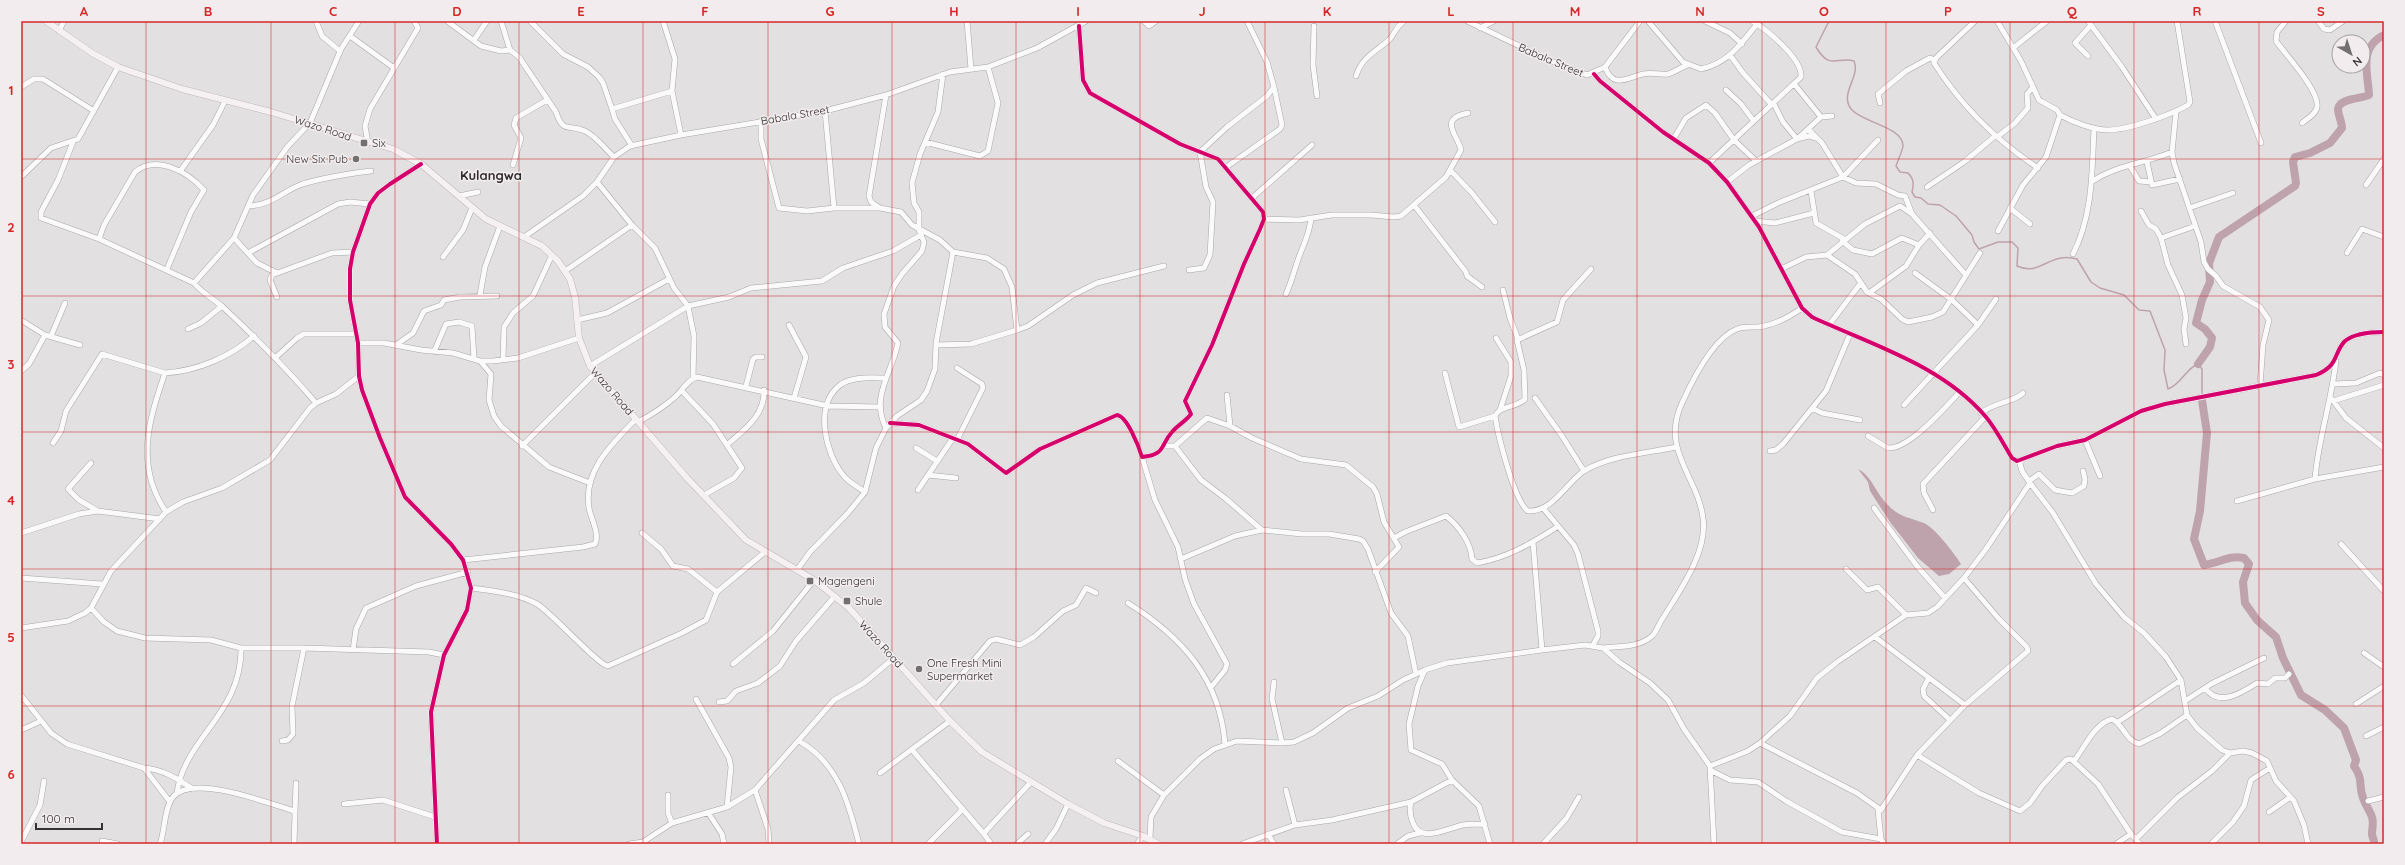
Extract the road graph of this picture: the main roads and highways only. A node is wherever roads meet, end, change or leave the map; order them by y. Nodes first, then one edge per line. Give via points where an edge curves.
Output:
1 (46, 21) edge
2 (1158, 844) edge

1 - 2 main road, Wazo Road via 92,53 118,67 225,101 310,123 393,149 421,164 486,219 542,246 565,271 573,287 579,338 590,366 746,540 814,580 835,596 950,721 982,752 1104,823 1146,837

